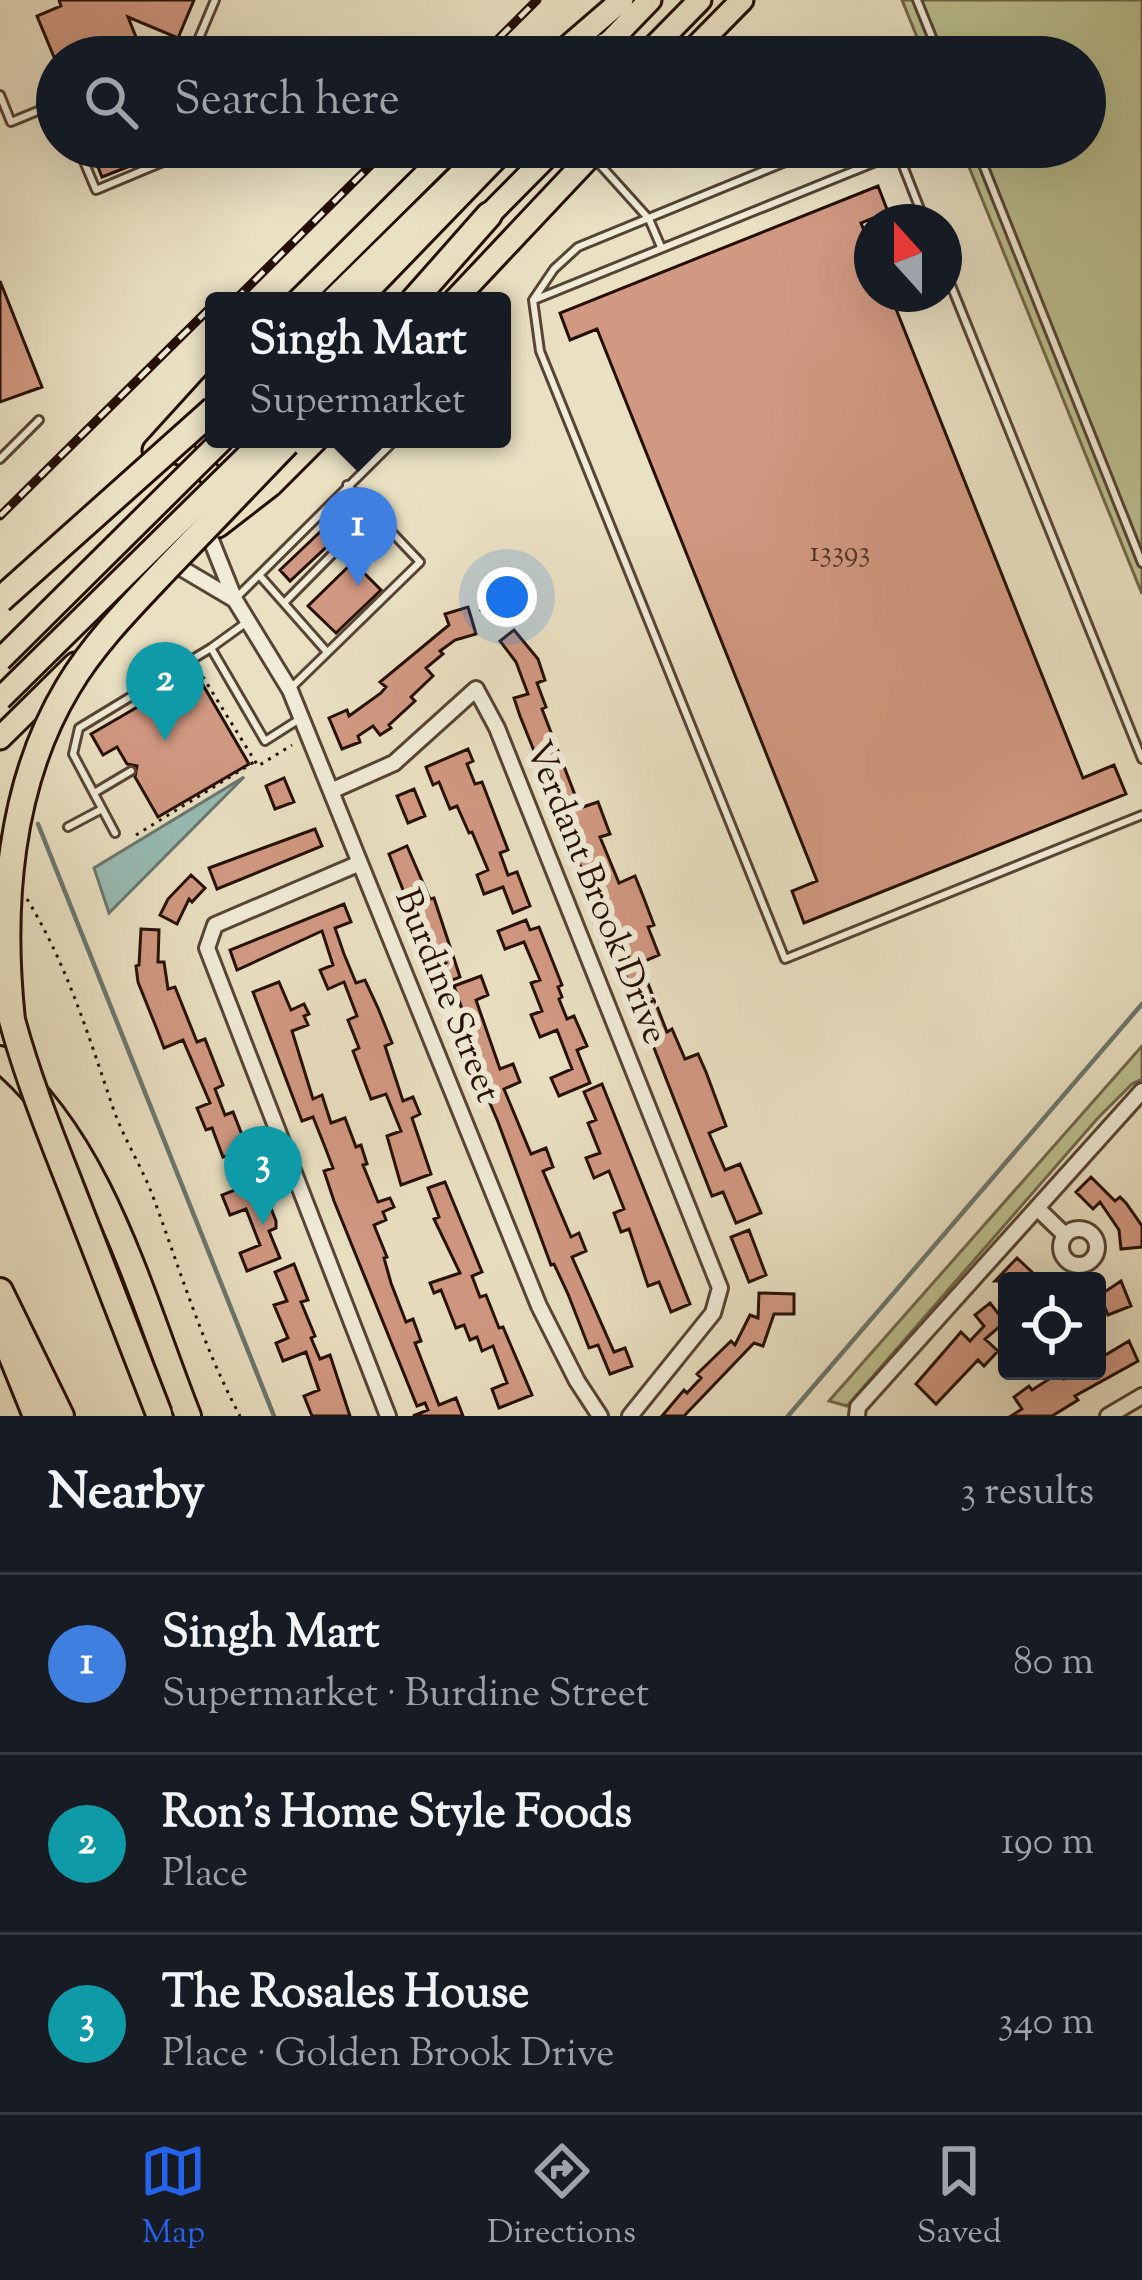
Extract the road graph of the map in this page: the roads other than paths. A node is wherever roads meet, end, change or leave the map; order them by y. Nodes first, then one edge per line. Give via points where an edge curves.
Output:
1 (215, 0) edge
2 (622, 0) edge
3 (650, 0) edge
4 (700, 0) edge
5 (742, 0) edge
6 (917, 0) edge
7 (200, 36) edge
8 (580, 36) edge
9 (615, 36) edge
10 (665, 36) edge
11 (707, 36) edge
12 (932, 36) edge
13 (0, 95) edge
14 (36, 111) edge
15 (87, 168) edge
16 (149, 168) edge
17 (432, 168) edge
18 (469, 168) edge
19 (487, 168) edge
20 (535, 168) edge
21 (579, 168) edge
22 (608, 168) edge
23 (772, 168) edge
24 (861, 168) edge
25 (904, 168) edge
26 (984, 168) edge
27 (919, 204) edge
28 (489, 215) junction
29 (649, 219) junction
30 (662, 248) junction
31 (307, 292) edge
32 (342, 292) edge
33 (367, 292) edge
34 (412, 292) edge
35 (421, 292) edge
36 (462, 292) edge
37 (533, 300) junction
38 (962, 312) edge
39 (205, 394) edge
40 (205, 418) edge
41 (39, 420) dead end
42 (17, 442) junction
43 (214, 448) edge
44 (271, 448) edge
45 (273, 448) edge
46 (308, 448) edge
47 (386, 448) edge
48 (0, 449) edge
49 (0, 459) edge
50 (146, 460) junction
51 (347, 485) junction
52 (373, 513) junction
53 (211, 532) junction
54 (1142, 563) edge
55 (176, 565) junction
56 (260, 576) junction
57 (235, 600) junction
58 (284, 603) junction
59 (0, 605) edge
60 (250, 620) junction
61 (211, 648) junction
62 (327, 652) junction
63 (0, 660) edge
64 (290, 689) junction
65 (0, 699) edge
66 (301, 718) junction
67 (0, 738) edge
68 (1142, 759) edge
69 (131, 771) dead end
70 (331, 791) junction
71 (94, 794) junction
72 (102, 809) junction
73 (1142, 815) edge
74 (68, 827) dead end
75 (116, 833) dead end
76 (360, 863) junction
77 (0, 1059) edge
78 (1142, 1091) edge
79 (1038, 1210) junction
80 (1065, 1235) dead end
81 (0, 1292) edge
82 (0, 1327) edge
83 (1142, 1396) edge
84 (857, 1412) edge
85 (159, 1415) edge
86 (36, 1416) edge
87 (61, 1416) edge
88 (188, 1416) edge
89 (388, 1416) edge
90 (600, 1416) edge
91 (630, 1416) edge
92 (1108, 1416) edge

1 - 7 lane
2 - 8 highway
3 - 9 highway
4 - 10 highway
5 - 11 highway
6 - 12 lane
13 - 14 lane via 10,122
15 - 16 lane via 96,190
17 - 31 highway
18 - 32 highway
19 - 33 highway
20 - 28 highway
21 - 36 highway
22 - 29 lane
23 - 29 lane
24 - 30 lane
25 - 27 lane
26 - 54 lane
28 - 34 highway
28 - 35 highway
29 - 30 lane
29 - 37 lane via 578,247
30 - 37 lane
37 - 73 lane via 540,351 785,959
38 - 68 lane
39 - 50 highway
40 - 59 highway, bridge
41 - 42 lane
42 - 48 lane
42 - 49 lane
43 - 63 highway, bridge
44 - 65 highway, bridge
45 - 85 highway, bridge via 68,686 18,798 2,871 11,1017
46 - 53 highway
47 - 51 lane
50 - 53 highway via 171,449 187,454 221,488 225,514
50 - 59 highway
51 - 52 lane
51 - 56 lane
52 - 58 lane
52 - 62 lane via 420,562
53 - 55 highway
53 - 57 street, Burdine Street
55 - 57 street, Burdine Street
55 - 67 highway
56 - 57 lane
56 - 58 lane
57 - 60 street, Burdine Street
58 - 62 lane
60 - 61 lane
60 - 64 street, Burdine Street
61 - 66 lane via 265,741
61 - 71 lane via 80,728 73,754
62 - 64 lane
64 - 66 street, Burdine Street
66 - 70 street, Burdine Street
69 - 71 lane
70 - 76 street, Burdine Street
70 - 91 street, Verdant Brook Drive via 394,763 476,689 721,1288 713,1312
71 - 72 lane
72 - 74 lane
72 - 75 lane
76 - 89 street via 215,925 208,947
76 - 90 street, Burdine Street via 539,1306
77 - 88 highway via 50,1106 77,1146
78 - 79 street
79 - 80 street
79 - 84 street
81 - 87 highway
82 - 86 highway
83 - 92 street

